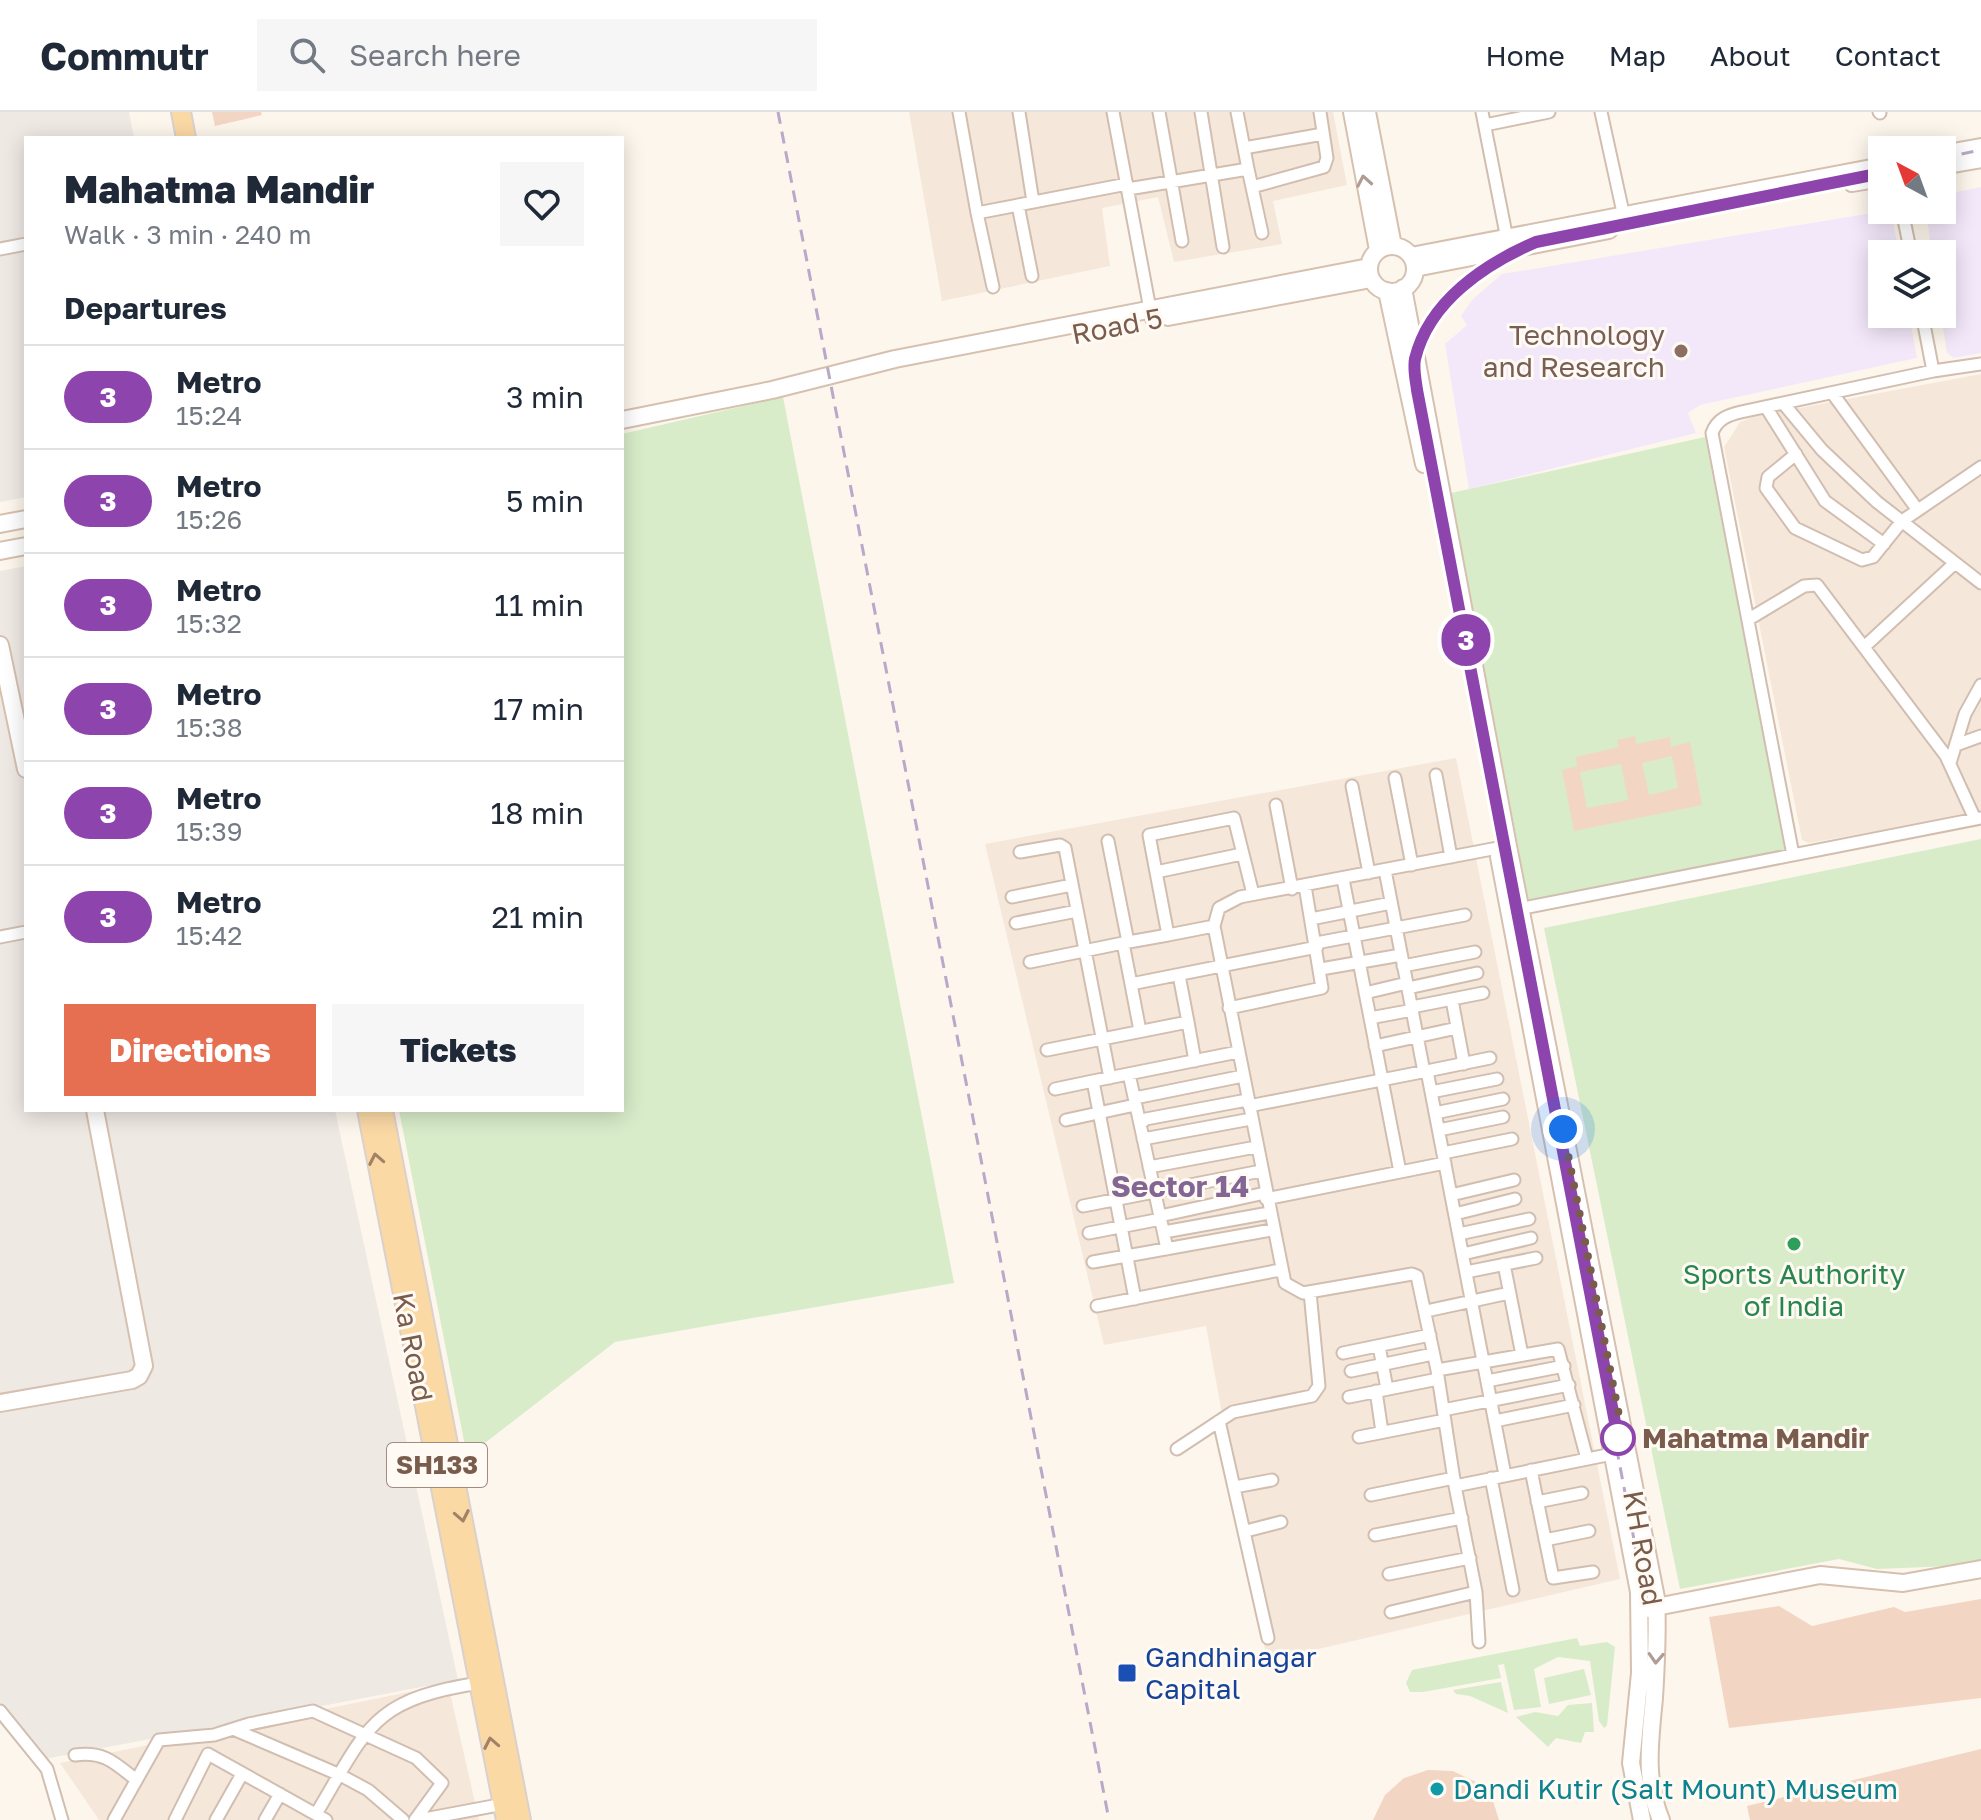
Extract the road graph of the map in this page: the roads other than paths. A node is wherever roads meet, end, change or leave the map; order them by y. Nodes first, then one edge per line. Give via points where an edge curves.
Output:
1 (170, 112) edge
2 (181, 112) edge
3 (959, 112) edge
4 (1019, 112) edge
5 (1113, 112) edge
6 (1159, 112) edge
7 (1201, 112) edge
8 (1237, 112) edge
9 (1320, 112) edge
10 (1352, 112) edge
11 (1367, 112) edge
12 (1549, 112) edge
13 (1601, 112) edge
14 (1484, 118) edge
15 (1323, 134) junction
16 (175, 136) edge
17 (186, 136) edge
18 (1981, 147) edge
19 (1244, 148) junction
20 (1956, 151) edge
21 (1981, 159) edge
22 (1956, 163) edge
23 (1248, 169) junction
24 (1868, 169) edge
25 (1211, 175) junction
26 (1868, 181) edge
27 (1171, 182) junction
28 (1127, 187) junction
29 (1252, 187) junction
30 (1033, 202) junction
31 (1018, 205) junction
32 (977, 213) junction
33 (1624, 217) junction
34 (1262, 233) dead end
35 (1507, 239) junction
36 (1182, 241) dead end
37 (24, 244) edge
38 (1223, 247) dead end
39 (1386, 248) junction
40 (0, 249) edge
41 (1413, 262) junction
42 (1370, 273) junction
43 (1032, 276) dead end
44 (993, 287) dead end
45 (1395, 290) junction
46 (1151, 314) junction
47 (1925, 328) edge
48 (1981, 364) edge
49 (1933, 371) junction
50 (795, 382) junction
51 (1833, 394) junction
52 (1783, 403) junction
53 (1766, 407) junction
54 (624, 411) edge
55 (624, 420) edge
56 (1796, 454) junction
57 (1981, 467) edge
58 (1917, 509) junction
59 (24, 519) edge
60 (1902, 521) junction
61 (0, 524) edge
62 (1884, 544) junction
63 (24, 546) edge
64 (0, 551) edge
65 (1955, 563) junction
66 (1981, 583) edge
67 (1749, 619) junction
68 (0, 645) edge
69 (1864, 647) junction
70 (1981, 685) edge
71 (1981, 736) edge
72 (1956, 745) junction
73 (24, 759) edge
74 (1950, 763) junction
75 (1436, 775) dead end
76 (1395, 778) dead end
77 (1352, 786) dead end
78 (1276, 805) dead end
79 (1978, 819) edge
80 (1108, 841) dead end
81 (1502, 847) junction
82 (1020, 852) dead end
83 (1242, 854) junction
84 (1793, 855) junction
85 (1451, 857) junction
86 (1412, 865) junction
87 (1385, 870) junction
88 (1156, 872) junction
89 (1369, 873) junction
90 (1343, 879) junction
91 (1072, 885) junction
92 (1305, 886) junction
93 (1292, 889) junction
94 (1253, 894) junction
95 (1012, 897) dead end
96 (1391, 903) junction
97 (1514, 910) junction
98 (1077, 911) junction
99 (1349, 912) junction
100 (1465, 915) dead end
101 (1311, 919) junction
102 (1016, 923) dead end
103 (1214, 926) junction
104 (1396, 928) junction
105 (24, 932) edge
106 (1168, 935) junction
107 (1355, 936) junction
108 (0, 937) edge
109 (1126, 943) junction
110 (1316, 945) junction
111 (1085, 951) junction
112 (1475, 952) dead end
113 (1402, 960) junction
114 (1030, 962) dead end
115 (1360, 963) junction
116 (1221, 966) junction
117 (1321, 969) junction
118 (1477, 973) dead end
119 (1179, 975) junction
120 (1131, 984) junction
121 (1407, 986) junction
122 (1365, 993) junction
123 (1483, 993) dead end
124 (1452, 1000) junction
125 (1229, 1008) junction
126 (1412, 1008) junction
127 (1370, 1018) junction
128 (1188, 1022) junction
129 (1457, 1028) junction
130 (1140, 1031) junction
131 (1417, 1036) junction
132 (1102, 1039) junction
133 (1375, 1046) junction
134 (1047, 1050) dead end
135 (1238, 1052) junction
136 (1490, 1058) dead end
137 (1195, 1061) junction
138 (1464, 1064) junction
139 (1425, 1071) junction
140 (1129, 1074) junction
141 (1243, 1076) junction
142 (1110, 1078) junction
143 (1497, 1079) dead end
144 (1382, 1080) junction
145 (1093, 1081) junction
146 (1055, 1089) dead end
147 (1431, 1092) junction
148 (1503, 1099) dead end
149 (1135, 1102) junction
150 (1249, 1108) junction
151 (95, 1112) edge
152 (368, 1112) edge
153 (383, 1112) edge
154 (1100, 1113) junction
155 (1435, 1113) junction
156 (1503, 1117) dead end
157 (1066, 1120) dead end
158 (1140, 1124) junction
159 (1439, 1130) junction
160 (1143, 1139) junction
161 (1512, 1139) dead end
162 (1256, 1147) junction
163 (1444, 1158) junction
164 (1149, 1167) junction
165 (1261, 1171) junction
166 (1400, 1172) junction
167 (1514, 1180) dead end
168 (1155, 1192) junction
169 (1451, 1195) junction
170 (1266, 1196) junction
171 (1116, 1197) junction
172 (1515, 1199) dead end
173 (1083, 1206) dead end
174 (395, 1212) junction
175 (1269, 1213) junction
176 (1455, 1214) junction
177 (1529, 1219) dead end
178 (1162, 1222) junction
179 (1120, 1226) junction
180 (1272, 1230) junction
181 (1089, 1233) dead end
182 (1459, 1234) junction
183 (1531, 1238) dead end
184 (1167, 1249) junction
185 (1463, 1254) junction
186 (1127, 1256) junction
187 (1536, 1258) dead end
188 (1093, 1262) dead end
189 (1504, 1264) junction
190 (1280, 1270) junction
191 (1466, 1272) junction
192 (1310, 1292) junction
193 (1509, 1293) junction
194 (1135, 1299) junction
195 (1473, 1302) junction
196 (1097, 1306) dead end
197 (1426, 1311) junction
198 (1430, 1335) junction
199 (1379, 1346) junction
200 (1343, 1353) dead end
201 (1433, 1354) junction
202 (1522, 1355) junction
203 (1484, 1362) junction
204 (1382, 1365) junction
205 (1564, 1366) junction
206 (1351, 1371) dead end
207 (1438, 1375) junction
208 (1487, 1381) junction
209 (1569, 1385) junction
210 (1382, 1390) junction
211 (1349, 1397) dead end
212 (1492, 1401) junction
213 (0, 1403) edge
214 (1574, 1405) junction
215 (1444, 1415) junction
216 (1219, 1421) junction
217 (1495, 1421) junction
218 (1382, 1432) junction
219 (1359, 1437) dead end
220 (1177, 1449) dead end
221 (1620, 1452) junction
222 (1587, 1459) junction
223 (1531, 1470) junction
224 (1505, 1475) junction
225 (1491, 1478) junction
226 (1272, 1480) dead end
227 (1455, 1482) junction
228 (1235, 1487) junction
229 (1582, 1493) dead end
230 (1371, 1495) dead end
231 (1537, 1502) junction
232 (1462, 1518) junction
233 (1281, 1522) dead end
234 (1246, 1531) junction
235 (1589, 1531) dead end
236 (1375, 1535) dead end
237 (1545, 1540) junction
238 (1470, 1558) junction
239 (1981, 1569) edge
240 (1593, 1572) dead end
241 (1389, 1574) dead end
242 (1513, 1590) dead end
243 (1476, 1592) junction
244 (1648, 1608) junction
245 (1391, 1612) dead end
246 (1268, 1638) dead end
247 (1479, 1642) dead end
248 (479, 1683) junction
249 (0, 1711) edge
250 (232, 1729) junction
251 (363, 1734) junction
252 (75, 1755) dead end
253 (242, 1774) junction
254 (340, 1775) junction
255 (135, 1779) junction
256 (280, 1794) junction
257 (509, 1808) edge
258 (320, 1818) edge
259 (62, 1820) edge
260 (114, 1820) edge
261 (175, 1820) edge
262 (216, 1820) edge
263 (265, 1820) edge
264 (403, 1820) edge
265 (417, 1820) edge
266 (521, 1820) edge
267 (1642, 1820) edge
268 (1661, 1820) edge

1 - 16 main road
2 - 17 main road
3 - 32 street
4 - 30 street
5 - 28 street
6 - 27 street
7 - 25 street
8 - 19 street
9 - 15 street
39 -> 10 street
11 - 39 street
12 - 14 street
13 - 33 street
14 - 35 street
15 - 19 street
15 - 29 street via 1327,158 1321,170
18 - 20 street
19 - 23 street
21 - 22 street
23 - 25 street
23 - 29 street
24 - 33 street
25 - 27 street
25 - 38 street
26 - 41 street
27 - 28 street
27 - 36 street
28 - 30 street
28 - 46 street
29 - 34 street
30 - 31 street
31 - 32 street
31 - 43 street
32 - 44 street
33 - 35 street
35 - 41 street
37 - 40 street
39 - 41 street via 1403,249
39 - 42 street
41 - 45 street via 1412,280
42 - 45 street
42 - 46 street, Road 5
45 - 81 street, KH Road
46 - 50 street, Road 5 via 908,365
47 - 49 street
48 - 49 street
49 - 51 street
50 - 54 street, Road 5
50 - 55 street, Road 5
51 - 52 street
51 - 58 street
52 - 53 street
52 - 60 street via 1833,462
53 - 56 street
53 - 67 street via 1720,419 1712,433
56 - 62 street via 1825,501
56 - 62 street via 1765,481 1789,522 1862,560 1873,557
57 - 58 street
58 - 60 street
59 - 61 street
60 - 62 street
60 - 65 street
63 - 64 street
65 - 66 street
65 - 69 street
67 - 69 street via 1811,583
67 - 84 street
68 - 73 street
69 - 74 street
70 - 72 street
71 - 72 street
72 - 74 street
74 - 79 street
75 - 85 street
76 - 86 street
77 - 89 street
78 - 93 street
79 - 84 street
80 - 109 street
81 - 85 street
81 - 97 street, KH Road
82 - 91 street via 1063,846
83 - 88 street
83 - 88 street via 1236,823 1229,817 1149,835
83 - 94 street
84 - 97 street
85 - 86 street
86 - 87 street
87 - 89 street
87 - 96 street
88 - 106 street
89 - 90 street
90 - 92 street
90 - 99 street
91 - 95 street
91 - 98 street
92 - 93 street
92 - 101 street
93 - 94 street
94 - 103 street via 1224,903
96 - 99 street
96 - 104 street
97 - 221 street, KH Road
98 - 102 street
98 - 111 street
99 - 101 street
99 - 107 street
100 - 104 street
101 - 110 street
103 - 106 street
103 - 116 street
104 - 107 street
104 - 113 street
105 - 108 street
106 - 109 street
107 - 110 street
107 - 115 street
109 - 111 street
109 - 120 street
110 - 116 street
110 - 117 street
111 - 114 street
111 - 132 street
112 - 113 street
113 - 115 street
113 - 121 street
115 - 117 street
115 - 122 street
116 - 119 street
116 - 125 street
117 - 125 street via 1324,985 1319,990
118 - 121 street
119 - 120 street
119 - 128 street
120 - 130 street
121 - 122 street
121 - 126 street
122 - 127 street
123 - 124 street
124 - 126 street
124 - 129 street
125 - 135 street
126 - 127 street
126 - 131 street
127 - 133 street
128 - 130 street
128 - 137 street
129 - 131 street
129 - 138 street
130 - 132 street
131 - 133 street
131 - 139 street
132 - 134 street
132 - 142 street
133 - 144 street
135 - 137 street
135 - 141 street
136 - 138 street
137 - 140 street
138 - 139 street
139 - 144 street
139 - 147 street
140 - 142 street
140 - 149 street
141 - 149 street
141 - 150 street
142 - 145 street
143 - 147 street
144 - 150 street
144 - 166 street
145 - 146 street
145 - 154 street
147 - 155 street
148 - 155 street
149 - 154 street
149 - 158 street
150 - 158 street via 1146,1119
150 - 160 street
150 - 162 street
151 - 213 street via 144,1366 132,1380
174 -> 152 main road, Ka Road / SH133
153 - 174 main road, Ka Road / SH133
154 - 157 street
154 - 171 street
155 - 159 street
156 - 159 street
158 - 160 street
159 - 163 street
160 - 164 street
161 - 163 street
162 - 164 street
162 - 165 street
163 - 166 street
163 - 169 street
164 - 168 street
165 - 168 street
165 - 170 street
166 - 170 street
167 - 169 street
168 - 171 street
168 - 178 street
169 - 176 street
170 - 175 street
170 - 178 street
171 - 173 street
171 - 179 street
172 - 176 street
174 - 248 main road, Ka Road / SH133
174 -> 257 main road, Ka Road / SH133
175 - 178 street
175 - 180 street
176 - 182 street
177 - 182 street
178 - 179 street
178 - 184 street
179 - 181 street
179 - 186 street
180 - 184 street
180 - 190 street
182 - 185 street
183 - 185 street
184 - 186 street
185 - 191 street
186 - 188 street
186 - 194 street
187 - 189 street
189 - 191 street
189 - 193 street
190 - 192 street via 1293,1290
190 - 194 street
191 - 195 street
192 - 197 street via 1412,1274 1420,1282
192 - 216 street via 1317,1392 1243,1409
193 - 195 street
193 - 202 street
194 - 196 street
195 - 197 street
195 - 203 street
197 - 198 street
198 - 199 street
198 - 201 street
199 - 200 street
199 - 204 street
201 - 204 street
201 - 207 street
202 - 203 street
202 - 205 street via 1558,1349
203 - 207 street
203 - 208 street
204 - 206 street
204 - 210 street
205 - 208 street
205 - 209 street
207 - 210 street
207 - 215 street
208 - 212 street
209 - 212 street
209 - 214 street
210 - 211 street
210 - 218 street
212 - 215 street
212 - 217 street
214 - 217 street
214 - 222 street
215 - 218 street
215 - 227 street
216 - 220 street
216 - 228 street
217 - 224 street
218 - 219 street
221 - 222 street
221 - 244 street, KH Road
222 - 223 street
223 - 224 street
223 - 231 street
224 - 225 street
225 - 227 street
225 - 242 street
226 - 228 street
227 - 230 street
227 - 232 street
228 - 234 street
229 - 231 street
231 - 237 street
232 - 236 street
232 - 238 street
233 - 234 street
234 - 246 street
235 - 237 street
237 - 240 street via 1553,1578
238 - 241 street
238 - 243 street
239 - 244 street via 1895,1584 1820,1575
243 - 245 street
243 - 247 street
244 - 267 street, KH Road via 1631,1763
244 -> 268 street, KH Road via 1656,1662 1648,1752
248 - 251 street via 407,1700
257 -> 248 main road, Ka Road / SH133
249 - 259 street via 47,1769
250 - 251 street via 313,1711
250 - 254 street
250 - 255 street via 159,1740
251 - 254 street
251 - 265 street via 416,1758 442,1783
252 - 255 street via 107,1756
253 - 256 street
253 - 261 street via 208,1754
253 - 262 street
254 - 258 street
254 - 264 street via 368,1790
255 - 260 street
256 - 258 street
256 - 263 street
257 - 265 street
257 - 266 main road, Ka Road / SH133

